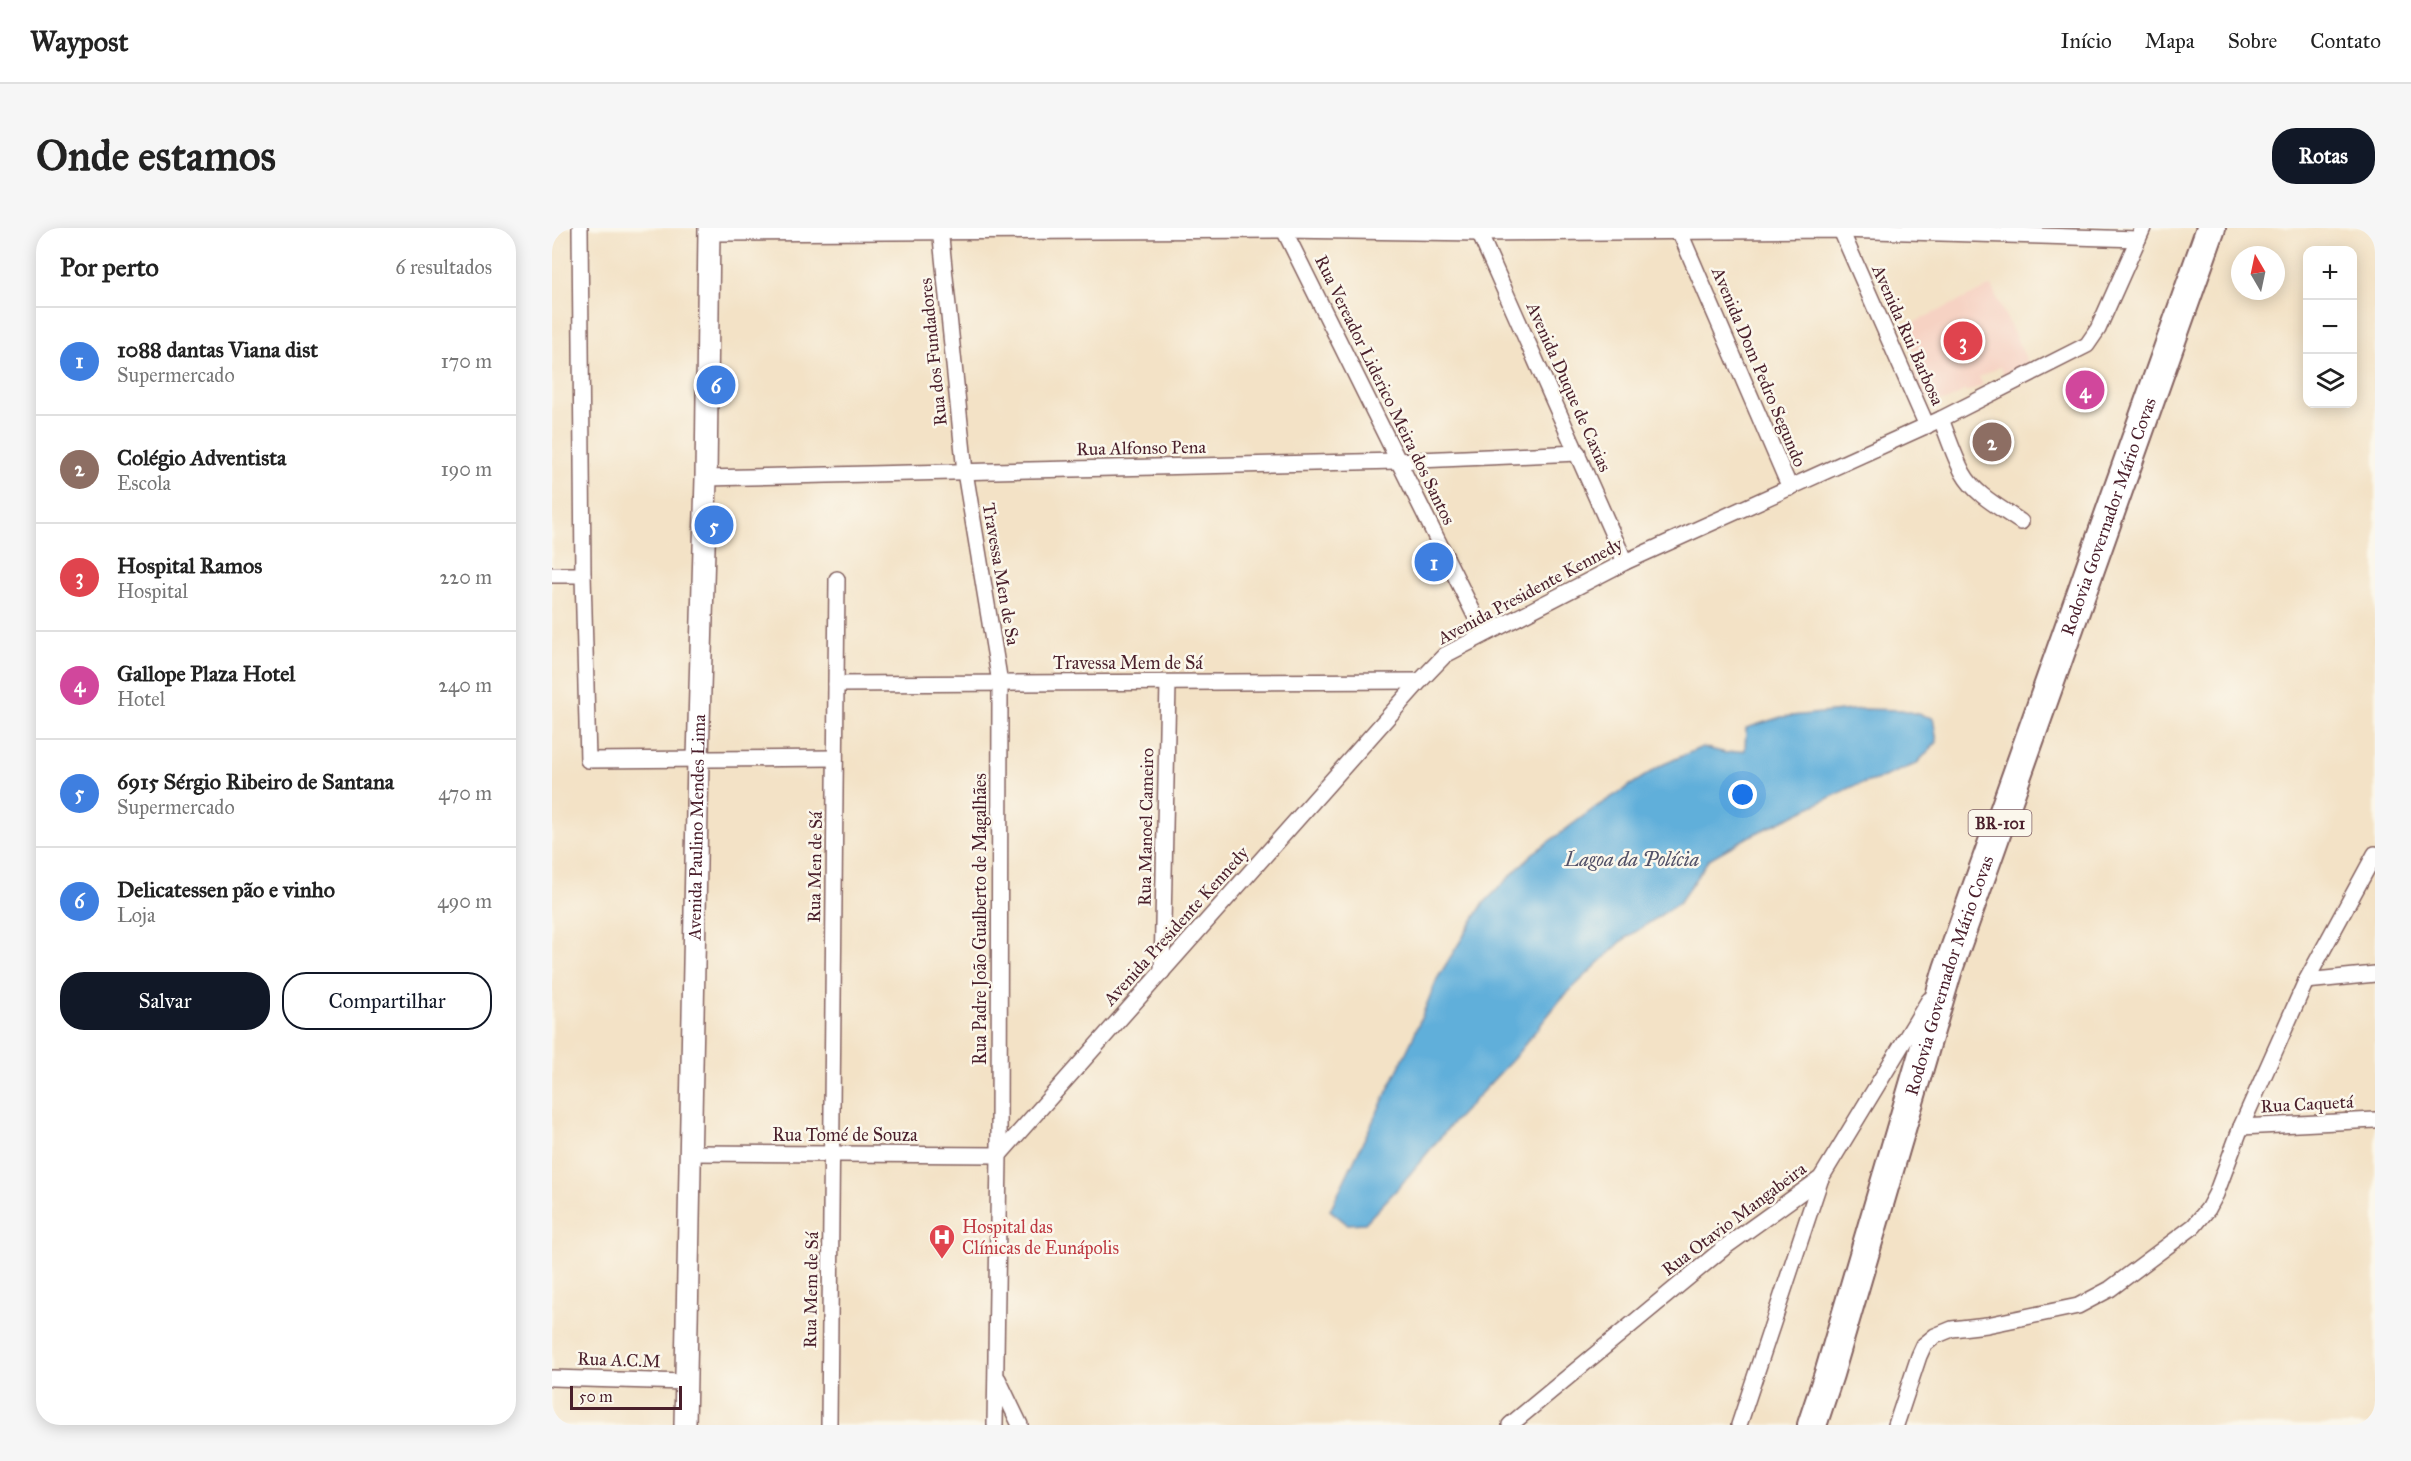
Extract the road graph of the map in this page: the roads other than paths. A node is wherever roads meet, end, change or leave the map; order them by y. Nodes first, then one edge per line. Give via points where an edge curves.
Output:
1 (580, 228) edge
2 (2211, 228) edge
3 (1283, 229) edge
4 (1678, 229) edge
5 (1840, 229) edge
6 (940, 230) edge
7 (1478, 230) edge
8 (709, 231) edge
9 (2138, 232) edge
10 (1934, 423) junction
11 (1578, 453) junction
12 (1396, 461) junction
13 (964, 472) junction
14 (706, 478) junction
15 (1790, 488) junction
16 (2021, 522) dead end
17 (1625, 562) junction
18 (552, 575) edge
19 (583, 575) junction
20 (837, 579) dead end
21 (1484, 634) junction
22 (1420, 681) junction
23 (1000, 683) junction
24 (1168, 683) junction
25 (836, 684) junction
26 (836, 758) junction
27 (698, 759) junction
28 (2375, 854) edge
29 (1948, 969) junction
30 (1162, 972) junction
31 (2375, 974) edge
32 (2306, 981) junction
33 (2375, 1120) edge
34 (2241, 1127) junction
35 (691, 1153) junction
36 (831, 1155) junction
37 (999, 1155) junction
38 (1821, 1179) junction
39 (996, 1374) junction
40 (552, 1378) edge
41 (685, 1382) junction
42 (685, 1425) edge
43 (829, 1425) edge
44 (995, 1425) edge
45 (1020, 1425) edge
46 (1510, 1425) edge
47 (1739, 1425) edge
48 (1812, 1425) edge
49 (1896, 1425) edge

1 - 19 street
2 - 29 highway, Rodovia Governador Mário Covas / BR-101
3 - 6 street
3 - 7 street
3 - 12 street, Rua Vereador Liderico Meira dos Santos
4 - 5 street
4 - 7 street
4 - 15 street, Avenida Dom Pedro Segundo
5 - 9 street
5 - 10 street, Avenida Rui Barbosa
6 - 8 street
6 - 13 street, Rua dos Fundadores
7 - 11 street, Avenida Duque de Caxias
8 - 14 main road, Avenida Paulino Mendes Lima
9 - 10 street, Avenida Presidente Kennedy via 2098,329 2087,345
10 - 15 street, Avenida Presidente Kennedy
10 - 16 street, Avenida Rui Barbosa via 1971,484
11 - 12 street, Rua Alfonso Pena
11 - 17 street, Avenida Duque de Caxias
12 - 13 street, Rua Alfonso Pena
12 - 21 street, Rua Vereador Liderico Meira dos Santos
13 - 14 street, Rua Alfonso Pena
13 - 23 street, Travessa Men de Sa
14 - 27 main road, Avenida Paulino Mendes Lima
15 - 17 street, Avenida Presidente Kennedy
17 - 21 street, Avenida Presidente Kennedy
18 - 19 street
19 - 27 street via 588,760
20 - 25 street, Rua Men de Sá
21 - 22 street, Avenida Presidente Kennedy via 1445,656
22 - 24 street, Travessa Mem de Sá
22 - 30 street, Avenida Presidente Kennedy
23 - 24 street, Travessa Mem de Sá
23 - 25 street, Travessa Mem de Sá
23 - 37 street, Rua Padre João Gualberto de Magalhães
24 - 30 street, Rua Manoel Cameiro
25 - 26 street, Rua Men de Sá
26 - 27 street
26 - 36 street, Rua Men de Sá
27 - 35 main road, Avenida Paulino Mendes Lima
28 - 32 street
29 - 38 street, Rua Otavio Mangabeira
29 - 48 highway, Rodovia Governador Mário Covas / BR-101
30 - 37 street, Avenida Presidente Kennedy
31 - 32 street
32 - 34 street
33 - 34 street, Rua Caquetá
34 - 49 street via 2216,1194 2194,1226 2110,1289 2078,1306 1952,1329 1935,1336 1919,1356
35 - 36 street, Rua Tomé de Souza
35 - 41 main road, Avenida Paulino Mendes Lima
36 - 37 street, Rua Tomé de Souza
36 - 43 street, Rua Mem de Sá
37 - 39 street, Rua Padre João Gualberto de Magalhães
38 - 46 street, Rua Otavio Mangabeira via 1725,1247
38 - 47 street
39 - 44 street, Rua Padre João Gualberto de Magalhães
39 - 45 street
40 - 41 street, Rua A.C.M
41 - 42 main road, Avenida Paulino Mendes Lima

